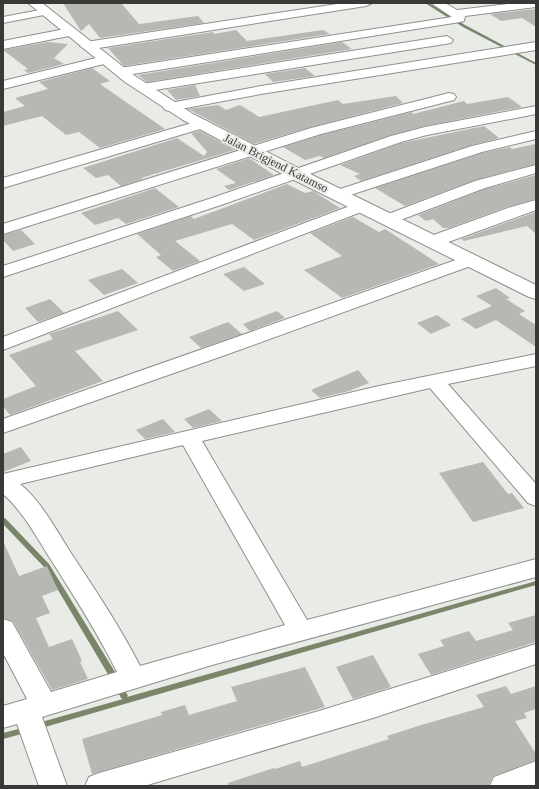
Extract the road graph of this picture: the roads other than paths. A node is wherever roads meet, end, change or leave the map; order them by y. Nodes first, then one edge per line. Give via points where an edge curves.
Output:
1 (366, 3) edge
2 (437, 3) edge
3 (536, 4) edge
4 (39, 8) edge
5 (456, 14) junction
6 (3, 20) edge
7 (70, 32) junction
8 (447, 40) dead end
9 (3, 46) edge
10 (86, 46) junction
11 (536, 46) edge
12 (104, 60) junction
13 (120, 72) junction
14 (3, 85) edge
15 (142, 88) junction
16 (450, 97) dead end
17 (170, 107) junction
18 (536, 110) edge
19 (202, 124) junction
20 (536, 135) edge
21 (252, 151) junction
22 (536, 169) edge
23 (296, 174) junction
24 (3, 184) edge
25 (339, 194) junction
26 (536, 205) edge
27 (363, 206) junction
28 (389, 219) junction
29 (3, 229) edge
30 (434, 241) junction
31 (470, 260) junction
32 (3, 272) edge
33 (536, 293) edge
34 (3, 344) edge
35 (536, 360) edge
36 (434, 380) junction
37 (3, 426) edge
38 (190, 438) junction
39 (3, 481) edge
40 (536, 498) edge
41 (536, 568) edge
42 (3, 629) edge
43 (301, 631) junction
44 (536, 654) edge
45 (133, 679) junction
46 (24, 711) edge
47 (536, 774) edge
48 (53, 786) edge
49 (99, 786) edge
50 (504, 786) edge

1 - 10 street
2 - 5 street
3 - 5 street
4 - 6 street
4 - 7 highway, Jalan Brigjend Katamso
5 - 13 street via 460,19 432,25
7 - 9 street
7 - 10 highway, Jalan Brigjend Katamso
8 - 15 street
10 - 12 highway, Jalan Brigjend Katamso
11 - 17 street
12 - 13 highway, Jalan Brigjend Katamso
12 - 14 street
13 - 15 highway, Jalan Brigjend Katamso
15 - 17 highway, Jalan Brigjend Katamso
16 - 21 street via 323,129
17 - 19 highway, Jalan Brigjend Katamso
18 - 23 street via 414,134 375,145
19 - 21 highway, Jalan Brigjend Katamso
19 - 24 street
20 - 25 street via 477,149
21 - 23 highway, Jalan Brigjend Katamso
21 - 29 street
22 - 28 street via 480,183
23 - 25 highway, Jalan Brigjend Katamso
23 - 32 street
25 - 27 highway, Jalan Brigjend Katamso
26 - 30 street
27 - 28 highway, Jalan Brigjend Katamso
27 - 34 street
28 - 30 highway, Jalan Brigjend Katamso
30 - 31 highway, Jalan Brigjend Katamso
31 - 33 highway, Jalan Brigjend Katamso
31 - 37 street
35 - 36 street
36 - 38 street
36 - 40 street
38 - 39 street
38 - 43 street
39 - 45 street via 22,498 48,536 113,638
41 - 43 street
42 - 46 street
43 - 45 street
44 - 49 street via 245,746
45 - 46 street
46 - 48 street
47 - 50 street

